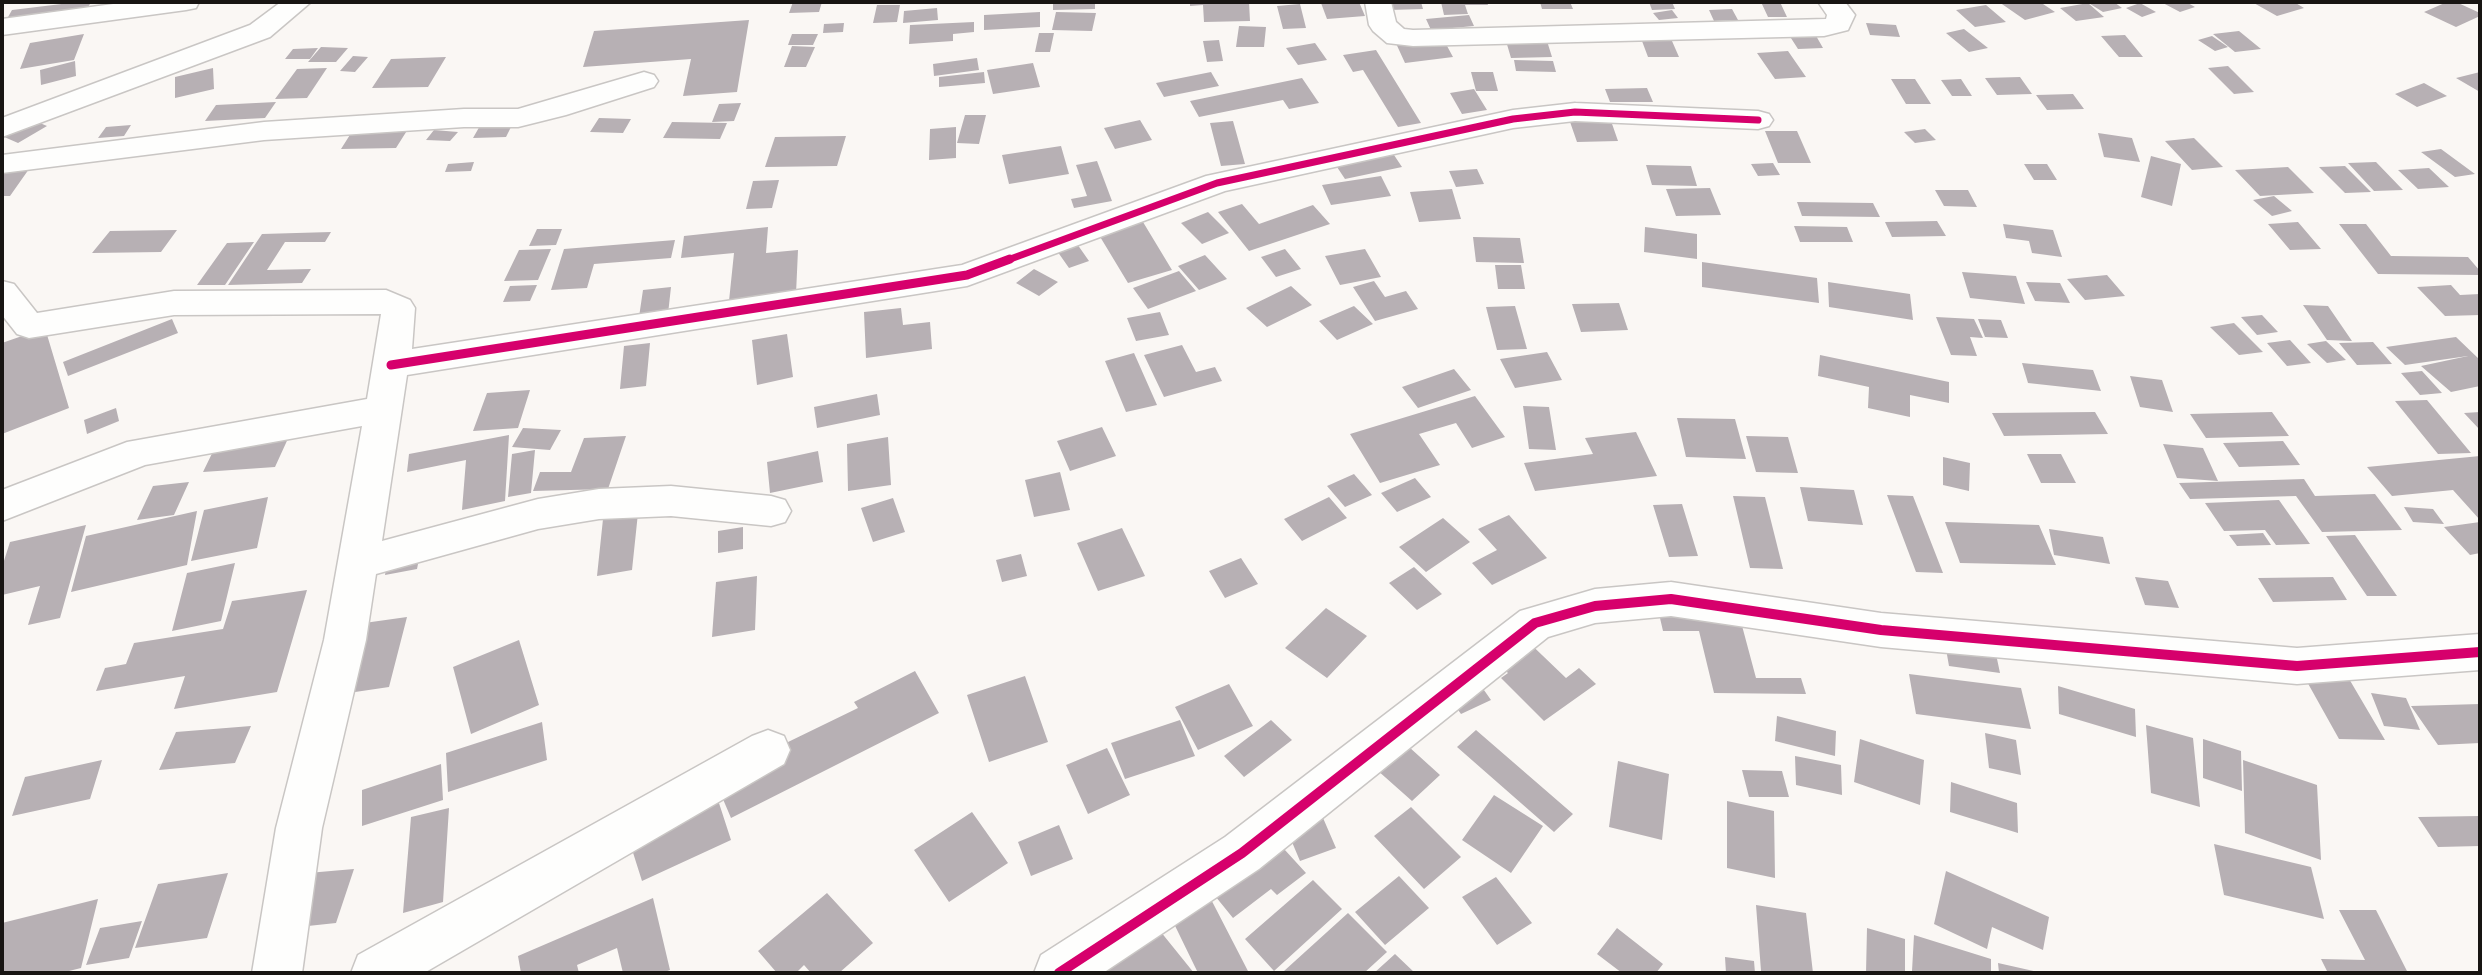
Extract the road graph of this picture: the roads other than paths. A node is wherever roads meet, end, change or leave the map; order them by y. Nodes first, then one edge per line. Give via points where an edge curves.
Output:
1 (13, 2) edge
2 (186, 2) edge
3 (298, 2) edge
4 (1378, 2) edge
5 (1831, 2) edge
6 (2, 26) edge
7 (644, 80) dead end
8 (1758, 120) dead end
9 (2, 128) edge
10 (2, 164) edge
11 (2, 292) edge
12 (15, 332) edge
13 (391, 365) junction
14 (384, 409) junction
15 (2, 506) edge
16 (771, 511) dead end
17 (358, 563) junction
18 (2480, 652) edge
19 (768, 750) dead end
20 (277, 973) edge
21 (376, 973) edge
22 (1059, 973) edge

1 - 6 street
2 - 6 street
3 - 9 street via 260,31
4 - 5 street via 1383,25 1397,37 1413,38 1824,27 1838,24 1841,15
7 - 10 street via 518,118 264,131
8 - 13 street via 1575,112 1513,119 1217,183 967,275
11 - 12 street
12 - 13 street via 174,303 386,302 398,308
13 - 14 street
14 - 15 street via 140,452
14 - 17 street
16 - 17 street via 671,501 598,504 538,514
17 - 20 street via 345,640 299,828
18 - 22 street via 2297,666 1881,630 1671,599 1595,606 1535,623 1242,853
19 - 21 street

